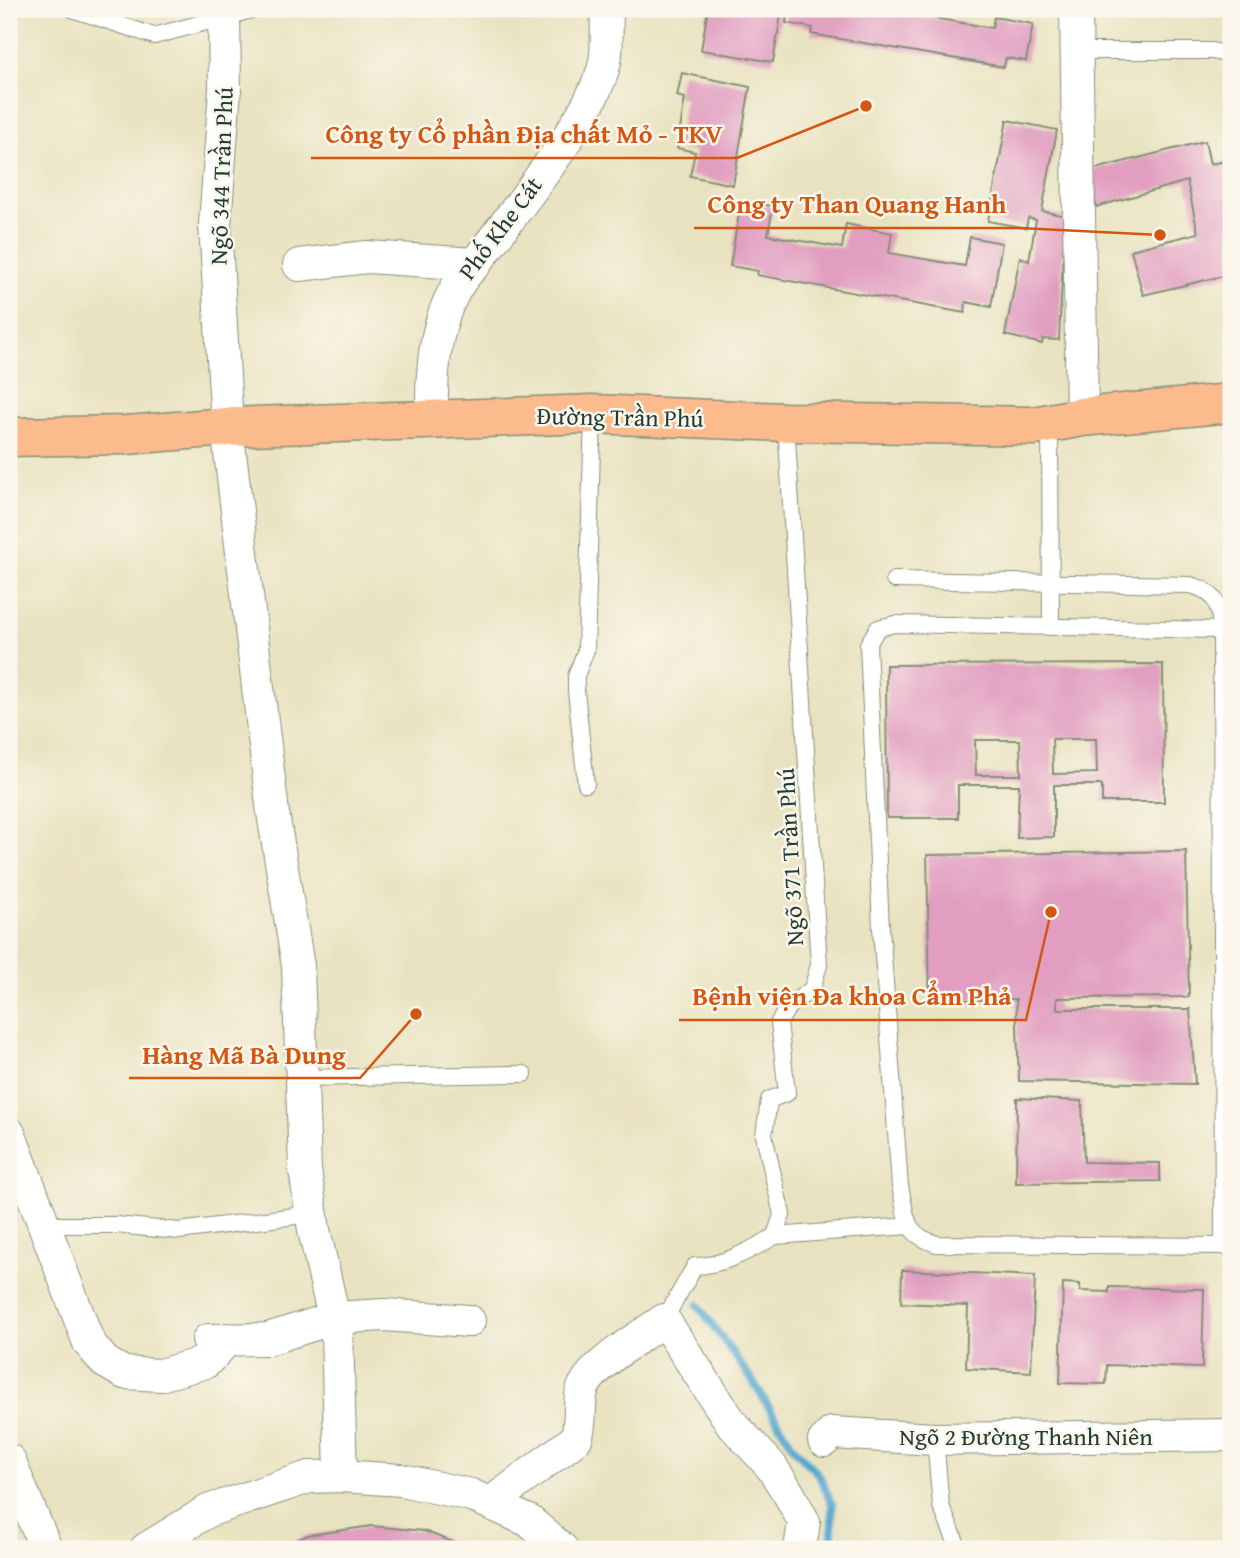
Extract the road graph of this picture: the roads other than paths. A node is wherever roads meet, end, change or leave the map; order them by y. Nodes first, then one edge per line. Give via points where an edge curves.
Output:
1 (72, 9) edge
2 (255, 9) edge
3 (607, 9) edge
4 (1076, 9) edge
5 (225, 13) edge
6 (1077, 51) junction
7 (1231, 55) edge
8 (475, 264) junction
9 (299, 265) dead end
10 (1231, 403) edge
11 (593, 414) junction
12 (432, 418) junction
13 (1066, 420) junction
14 (786, 422) junction
15 (227, 427) junction
16 (9, 437) edge
17 (894, 580) dead end
18 (1051, 583) junction
19 (1051, 627) junction
20 (1221, 630) junction
21 (586, 784) dead end
22 (524, 1074) dead end
23 (301, 1078) junction
24 (9, 1133) edge
25 (311, 1214) junction
26 (41, 1221) junction
27 (908, 1226) junction
28 (775, 1236) junction
29 (1227, 1246) edge
30 (334, 1318) junction
31 (664, 1320) junction
32 (469, 1321) dead end
33 (1231, 1435) edge
34 (935, 1439) junction
35 (824, 1441) dead end
36 (9, 1460) edge
37 (341, 1476) junction
38 (491, 1503) junction
39 (46, 1549) edge
40 (146, 1549) edge
41 (562, 1549) edge
42 (800, 1549) edge
43 (959, 1549) edge

1 - 5 lane via 154,36
2 - 5 lane
3 - 8 street, Phố Khe Cát via 605,62 596,84 570,132
4 - 6 street
5 - 15 street, Ngõ 344 Trần Phú via 225,89 215,224
6 - 7 lane via 1212,51
6 - 13 street
8 - 9 street via 367,257
8 - 12 street, Phố Khe Cát via 461,278 436,343
10 - 13 main road, Đường Trần Phú
11 - 12 main road, Đường Trần Phú
11 - 14 main road, Đường Trần Phú
11 - 21 lane via 586,650 576,676
12 - 15 main road, Đường Trần Phú
13 - 14 main road, Đường Trần Phú via 1034,426
13 - 18 lane
14 - 28 lane, Ngõ 371 Trần Phú via 819,965 811,989 789,1006 779,1021 787,1093 769,1100 764,1135 782,1215
15 - 16 main road, Đường Trần Phú
15 - 23 street, Ngõ 344 Trần Phú via 271,800 298,966
17 - 18 lane
18 - 19 lane
18 - 20 lane via 1206,589 1217,599
19 - 20 lane
19 - 27 lane via 895,624 878,628 869,643 881,928 900,1186
20 - 29 lane
22 - 23 lane
23 - 25 street, Ngõ 344 Trần Phú
24 - 26 street
25 - 26 lane via 179,1231
25 - 30 street, Ngõ 344 Trần Phú
26 - 30 street via 89,1343 105,1362 124,1373 160,1375 206,1362 217,1340 268,1339
27 - 28 lane
27 - 29 lane via 917,1238 937,1244
28 - 31 lane via 747,1252 695,1266
30 - 32 street via 384,1315
30 - 37 street, Ngõ 344 Trần Phú
31 - 38 street via 589,1377 580,1400 581,1426 576,1439
31 - 42 street via 732,1423 789,1494 804,1522
33 - 34 street, Ngõ 2 Đường Thanh Niên
34 - 35 street, Ngõ 2 Đường Thanh Niên via 832,1433
34 - 43 lane via 941,1506
36 - 39 street
37 - 38 street via 401,1480
37 - 40 street via 309,1477 208,1510
38 - 41 street via 529,1521

